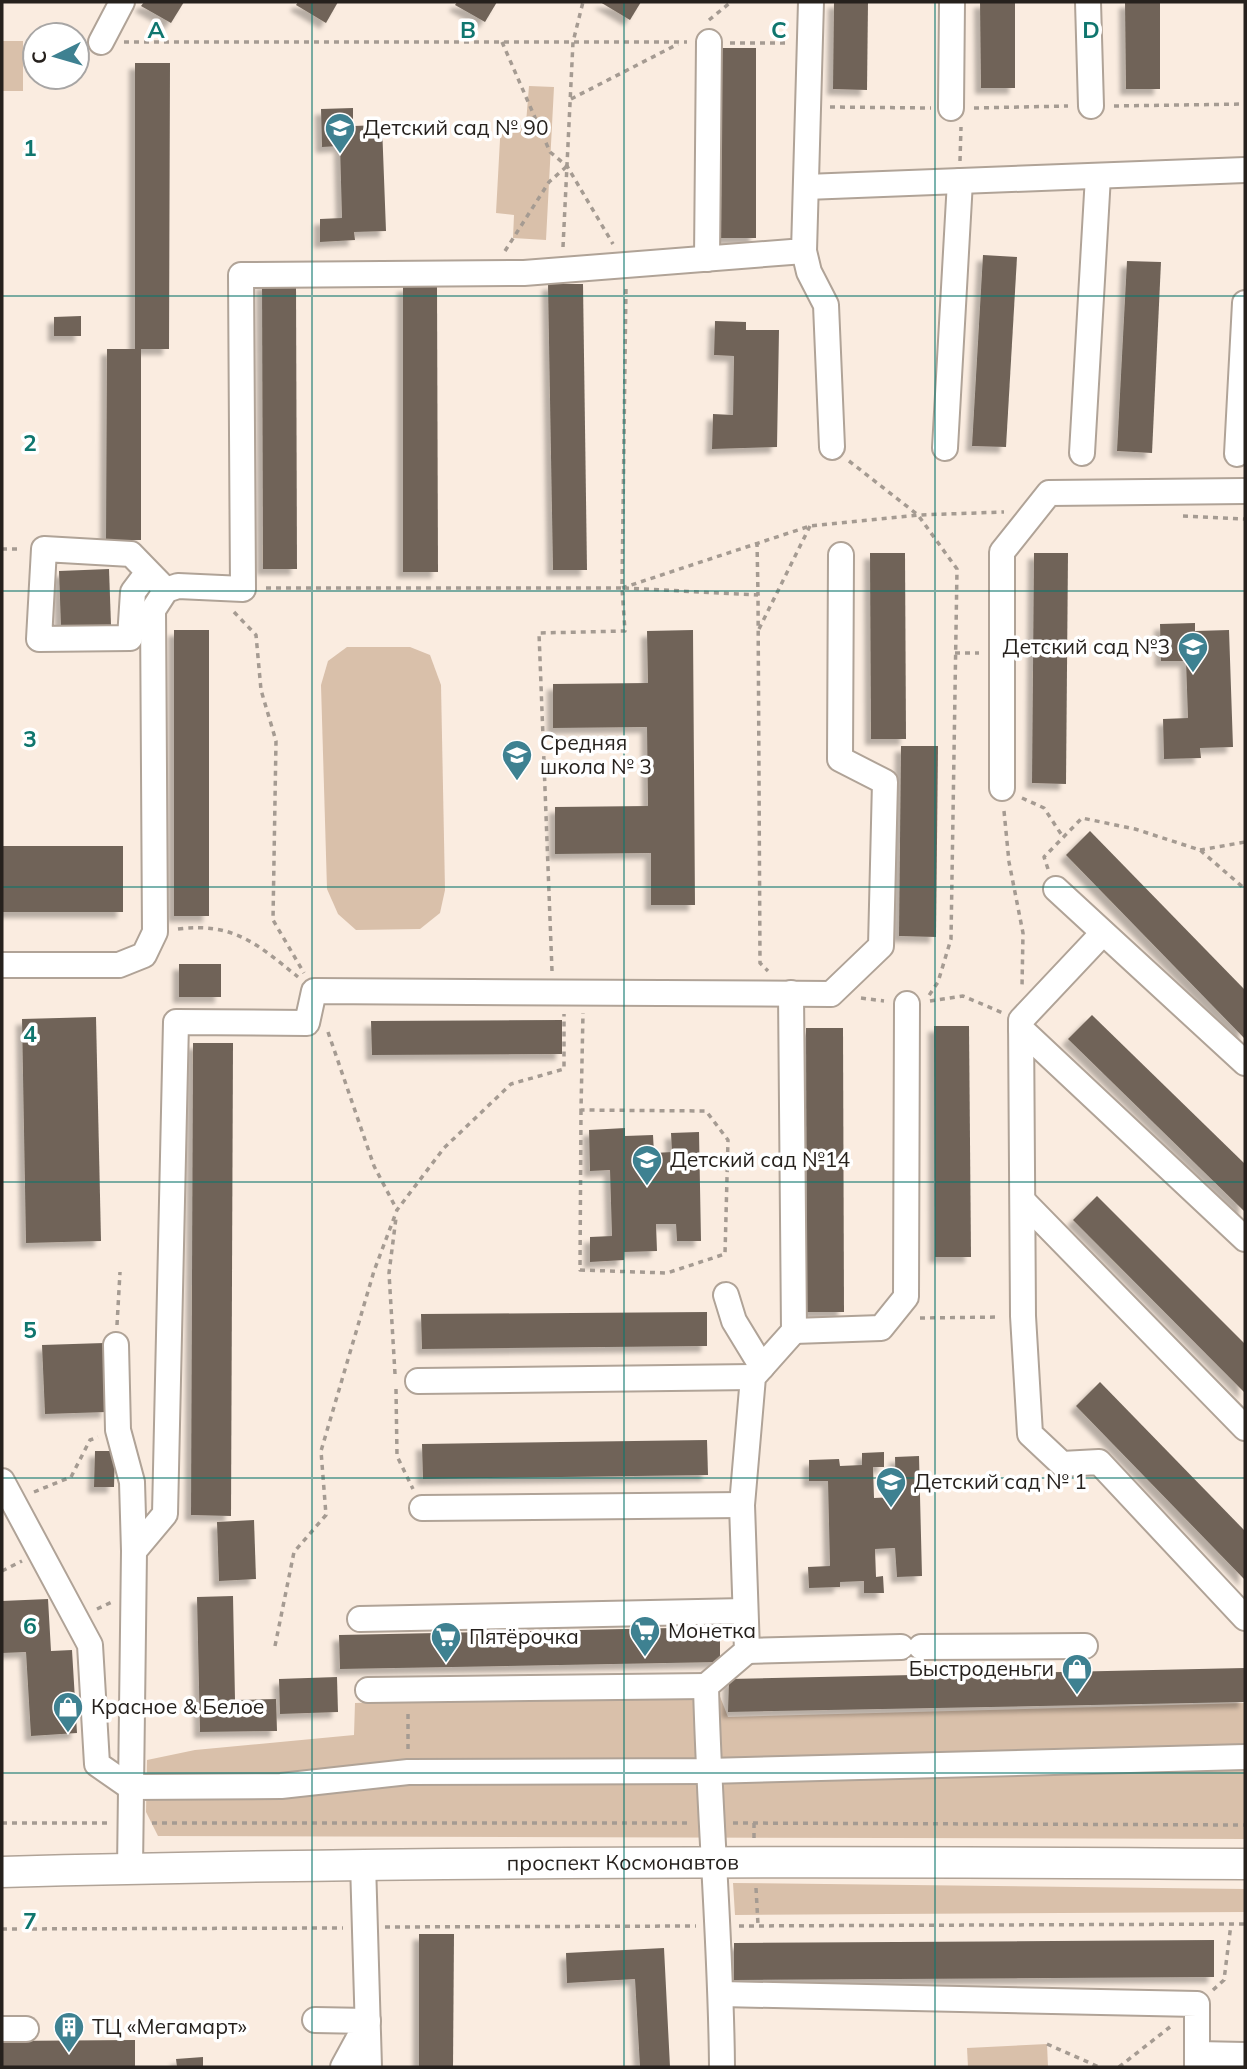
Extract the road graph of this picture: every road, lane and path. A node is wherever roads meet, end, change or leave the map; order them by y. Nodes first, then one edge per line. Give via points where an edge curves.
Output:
1 (122, 2) edge
2 (583, 2) edge
3 (811, 2) edge
4 (952, 2) edge
5 (1088, 2) edge
6 (101, 42) joint
7 (502, 42) junction
8 (573, 42) junction
9 (680, 42) junction
10 (709, 42) junction
11 (810, 43) junction
12 (570, 99) junction
13 (1091, 106) dead end
14 (808, 107) junction
15 (951, 108) joint
16 (566, 166) junction
17 (1245, 170) edge
18 (1098, 176) junction
19 (960, 181) junction
20 (806, 187) junction
21 (804, 251) junction
22 (708, 259) junction
23 (626, 265) junction
24 (562, 270) junction
25 (491, 273) junction
26 (1245, 303) edge
27 (832, 447) joint
28 (944, 448) dead end
29 (1082, 453) dead end
30 (1237, 454) dead end
31 (1245, 491) edge
32 (1035, 510) junction
33 (918, 515) junction
34 (810, 526) junction
35 (757, 542) junction
36 (841, 555) dead end
37 (148, 572) junction
38 (621, 588) junction
39 (243, 589) junction
40 (166, 590) junction
41 (214, 590) junction
42 (758, 595) junction
43 (758, 631) junction
44 (1002, 788) junction
45 (1063, 837) junction
46 (1245, 842) edge
47 (1200, 850) junction
48 (1056, 889) joint
49 (1245, 889) edge
50 (155, 932) junction
51 (1102, 934) junction
52 (2, 965) edge
53 (314, 990) junction
54 (553, 991) junction
55 (791, 993) junction
56 (831, 994) junction
57 (907, 1004) joint
58 (583, 1013) dead end
59 (1021, 1024) junction
60 (327, 1028) dead end
61 (1245, 1063) edge
62 (581, 1110) junction
63 (1023, 1201) junction
64 (397, 1210) junction
65 (1245, 1239) edge
66 (120, 1272) dead end
67 (726, 1295) dead end
68 (1023, 1317) junction
69 (881, 1328) junction
70 (794, 1331) junction
71 (116, 1345) joint
72 (757, 1372) junction
73 (418, 1381) dead end
74 (1245, 1428) edge
75 (118, 1430) junction
76 (2, 1481) edge
77 (41, 1489) dead end
78 (743, 1505) junction
79 (422, 1508) joint
80 (134, 1551) junction
81 (745, 1611) junction
82 (1245, 1618) edge
83 (360, 1619) dead end
84 (275, 1646) dead end
85 (1085, 1646) dead end
86 (747, 1651) junction
87 (705, 1686) junction
88 (368, 1690) dead end
89 (408, 1705) dead end
90 (408, 1730) dead end
91 (1245, 1757) edge
92 (708, 1772) junction
93 (130, 1787) junction
94 (710, 1822) junction
95 (2, 1823) edge
96 (129, 1823) junction
97 (1245, 1825) edge
98 (715, 1860) junction
99 (363, 1863) junction
100 (1245, 1864) edge
101 (130, 1868) junction
102 (2, 1872) edge
103 (1245, 1924) edge
104 (718, 1926) junction
105 (365, 1928) junction
106 (2, 1929) edge
107 (721, 1994) junction
108 (315, 2020) dead end
109 (368, 2021) junction
110 (2, 2029) edge
111 (26, 2029) dead end
112 (1046, 2044) dead end
113 (1245, 2055) edge
114 (1197, 2061) edge
115 (343, 2067) edge
116 (369, 2067) edge
117 (722, 2067) edge
118 (1099, 2067) edge

1 - 6 street
2 - 8 path
3 - 11 street
4 - 15 street
5 - 13 street
6 - 7 path
7 - 8 path
7 - 16 path via 550,152
8 - 9 path
8 - 12 path
9 - 10 path
9 - 12 path
10 - 11 path
10 - 22 street
11 - 14 street
12 - 16 path
14 - 15 path
14 - 20 street
16 - 23 path
16 - 24 path
16 - 25 path via 549,182
17 - 18 street
18 - 19 street
18 - 29 street
19 - 20 street
19 - 28 street
20 - 21 street
21 - 22 street
21 - 27 street via 808,272 826,305
22 - 23 street
23 - 24 street
23 - 38 path
24 - 25 street
25 - 39 street via 241,275
26 - 30 street
27 - 33 path
31 - 32 street via 1049,493
32 - 33 path
32 - 44 street via 1003,552
33 - 34 path
33 - 59 path via 957,569 951,939 938,982 925,1002 963,996
34 - 35 path
34 - 43 path
35 - 38 path
35 - 42 path
36 - 56 street via 840,760 885,782 881,946
37 - 37 street via 133,592 131,638 39,639 44,549 131,554
37 - 40 street
38 - 39 path
38 - 42 path
38 - 54 path via 625,631 539,633
39 - 41 street
40 - 41 street via 178,586
40 - 50 street via 153,610
41 - 53 path via 256,635 261,690 276,741 274,920
42 - 43 path
43 - 55 path via 760,963
44 - 45 path via 1044,808
44 - 59 path via 1009,862 1023,933
45 - 47 path via 1082,818
45 - 48 path via 1044,857
46 - 47 path
47 - 49 path
48 - 51 street
50 - 52 street via 144,955 119,965
50 - 53 path via 206,926 252,940
51 - 59 street
51 - 61 street
53 - 54 street
53 - 80 street via 307,1023 176,1022 165,1514
54 - 55 street
54 - 64 path via 564,1008 564,1069 512,1084 444,1148
55 - 56 street
55 - 70 street
56 - 57 path
57 - 69 street via 906,1297
58 - 62 path
59 - 63 street
59 - 65 street
60 - 64 path via 374,1166
62 - 62 path via 580,1270 667,1273 725,1254 727,1140 705,1111
63 - 68 street
63 - 74 street
64 - 79 path via 389,1273 397,1456
64 - 84 path via 366,1296 321,1451 326,1515 294,1552
66 - 71 path
67 - 72 street
68 - 69 path via 914,1318
68 - 82 street via 1030,1434 1062,1465 1099,1462
69 - 70 street
70 - 72 street
71 - 75 street
72 - 73 street
72 - 78 street
75 - 77 path via 90,1440 71,1477
75 - 80 street via 132,1482
76 - 93 street via 90,1645 97,1764
78 - 79 street
78 - 81 street
80 - 93 street
81 - 83 street
81 - 86 street
85 - 86 street
86 - 87 street
87 - 88 street
87 - 92 street
89 - 90 path
91 - 92 street
92 - 93 street via 408,1772 281,1786
92 - 94 street
93 - 96 street
94 - 96 path
94 - 97 path
94 - 98 street
95 - 96 path
96 - 101 street
98 - 99 main road, проспект Космонавтов
98 - 100 main road, проспект Космонавтов
98 - 104 street
99 - 101 main road, проспект Космонавтов
99 - 105 street
101 - 102 main road, проспект Космонавтов
103 - 104 path
104 - 105 path
104 - 107 street
105 - 106 path
105 - 109 street
107 - 114 street via 1197,2004
107 - 117 street
108 - 109 street
109 - 115 street
109 - 116 street
110 - 111 street
112 - 118 path
113 - 114 street

